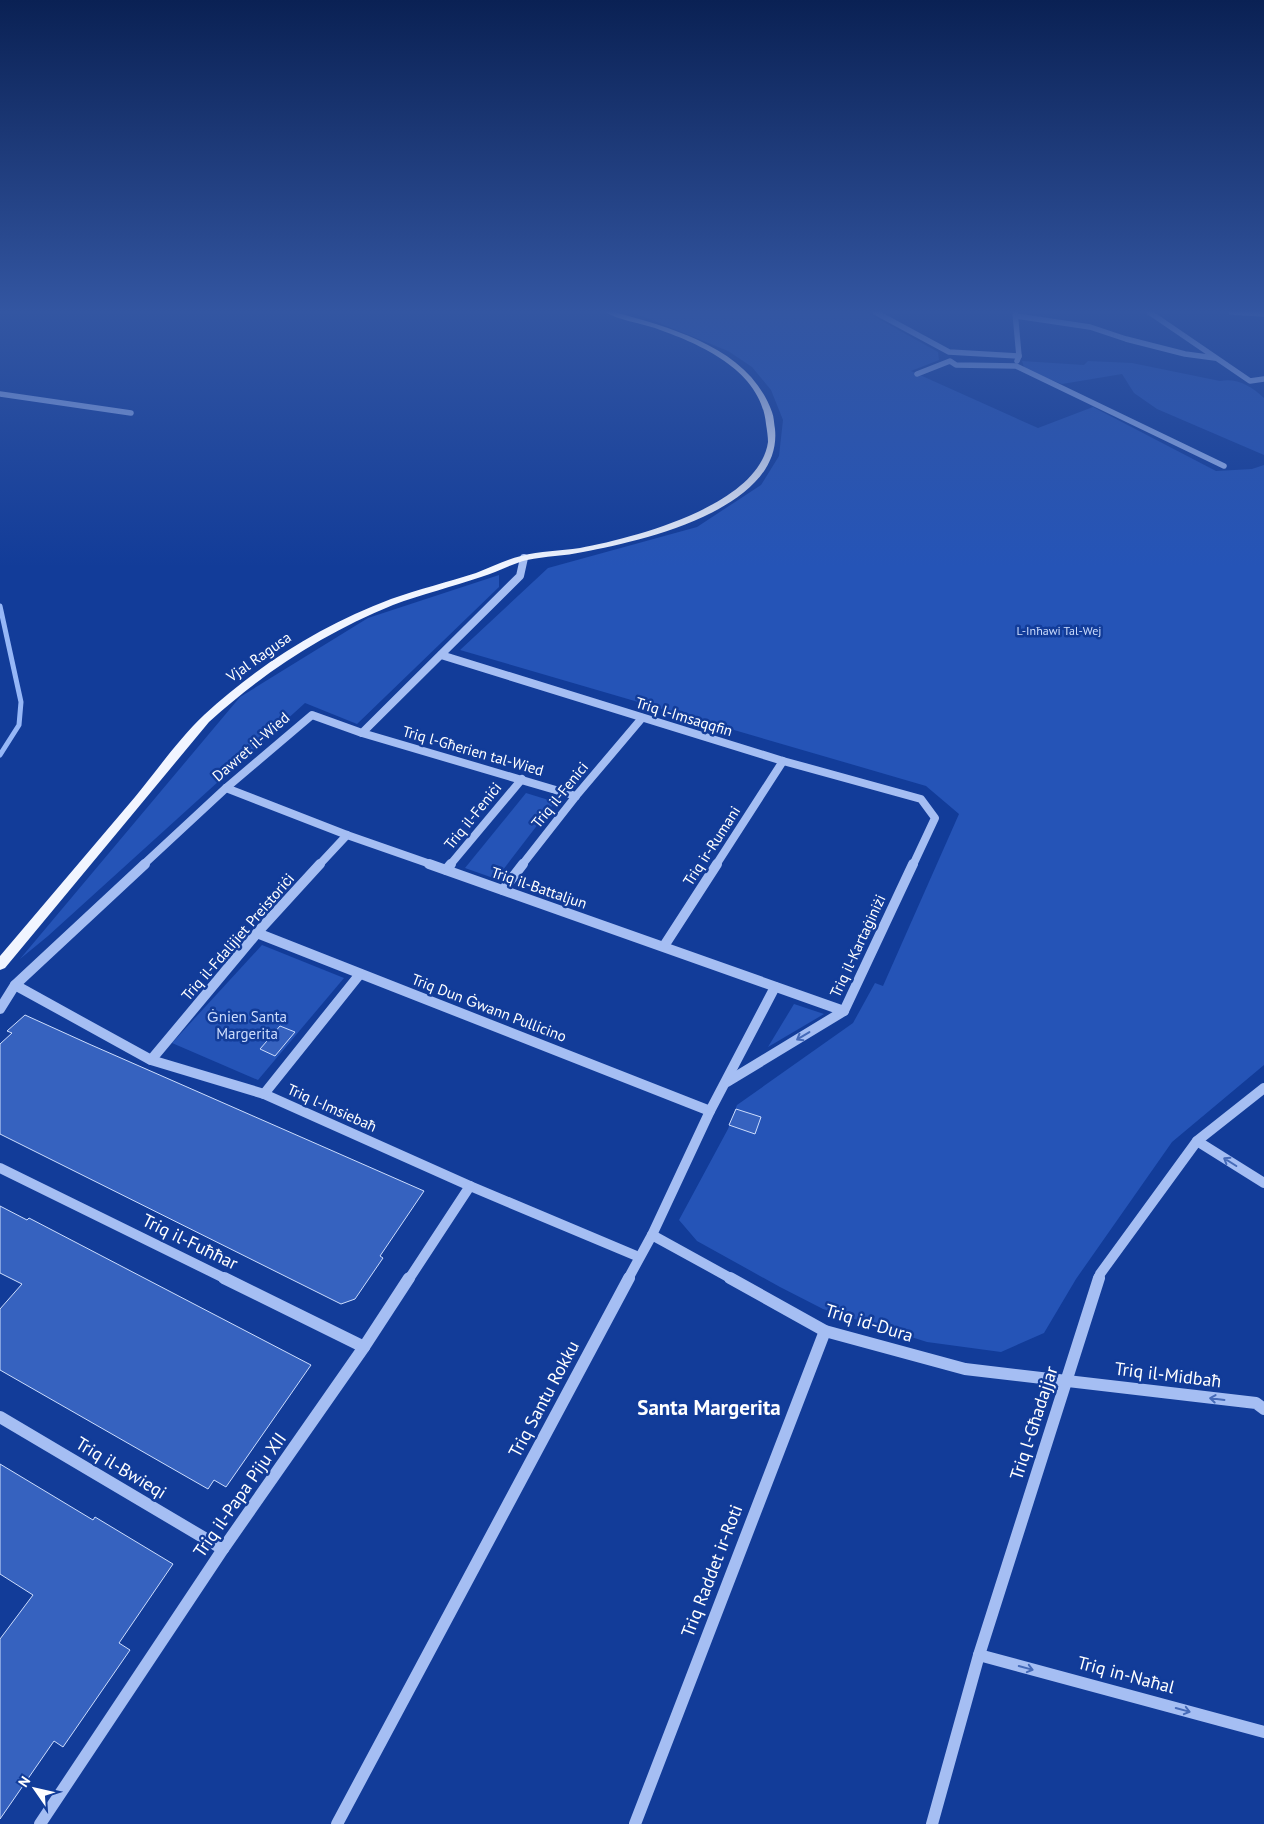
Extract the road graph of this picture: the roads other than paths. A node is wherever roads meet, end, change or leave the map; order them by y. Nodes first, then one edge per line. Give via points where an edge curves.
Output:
1 (22, 397) edge
2 (761, 397) edge
3 (1083, 397) edge
4 (131, 413) dead end
5 (1224, 466) dead end
6 (524, 558) junction
7 (441, 655) junction
8 (642, 718) junction
9 (362, 733) junction
10 (783, 761) junction
11 (522, 779) junction
12 (226, 788) junction
13 (576, 796) junction
14 (921, 798) joint
15 (347, 835) junction
16 (446, 870) junction
17 (503, 890) junction
18 (257, 933) junction
19 (664, 946) junction
20 (0, 965) edge
21 (360, 974) junction
22 (15, 985) junction
23 (775, 987) junction
24 (0, 1009) edge
25 (844, 1011) junction
26 (151, 1060) junction
27 (727, 1082) junction
28 (1264, 1088) edge
29 (264, 1094) junction
30 (710, 1111) junction
31 (1197, 1142) junction
32 (0, 1168) edge
33 (1264, 1183) edge
34 (470, 1186) junction
35 (652, 1235) junction
36 (640, 1257) junction
37 (825, 1331) junction
38 (364, 1347) junction
39 (1067, 1381) junction
40 (1264, 1409) edge
41 (0, 1417) edge
42 (223, 1549) junction
43 (979, 1655) junction
44 (1264, 1732) edge
45 (40, 1824) edge
46 (337, 1824) edge
47 (635, 1824) edge
48 (932, 1824) edge

1 - 4 street
2 - 6 main road, Vjal Ragusa via 770,415 772,433 766,462 744,488 701,514 641,536 577,551
3 - 5 street
6 - 7 street via 520,576
6 - 20 main road, Vjal Ragusa via 415,593 351,619 297,649 242,687 194,732
7 - 8 street, Triq l-Imsaqqfin
7 - 9 street
8 - 10 street, Triq l-Imsaqqfin
8 - 13 street, Triq il-Fenici
9 - 11 street, Triq l-Għerien tal-Wied
9 - 12 street, Dawret il-Wied via 312,715
10 - 14 street, Triq l-Imsaqqfin
10 - 19 street, Triq ir-Rumani
11 - 13 street, Triq l-Għerien tal-Wied
11 - 16 street, Triq il-Feniċi
12 - 15 street, Triq il-Battaljun
12 - 22 street, Dawret il-Wied
13 - 17 street, Triq il-Fenici
14 - 25 street, Triq il-Kartaġiniżi via 935,818
15 - 16 street, Triq il-Battaljun
15 - 18 street, Triq il-Fdalijiet Preistoriċi
16 - 17 street, Triq il-Battaljun
17 - 19 street, Triq il-Battaljun
18 - 21 street, Triq Dun Ġwann Pullicino
18 - 26 street, Triq il-Fdalijiet Preistoriċi
19 - 23 street, Triq il-Battaljun
21 - 29 street
21 - 30 street, Triq Dun Ġwann Pullicino
22 - 24 street, Dawret il-Wied
22 - 26 street, Triq l-Imsiebaħ
23 - 25 street, Triq il-Battaljun
23 - 27 street, Triq Santu Rokku
25 -> 27 street, Triq il-Kartaġiniżi
26 - 29 street, Triq l-Imsiebaħ
27 - 30 street, Triq Santu Rokku
28 - 31 street, Triq l-Għadajjar
29 - 34 street, Triq l-Imsiebaħ
30 - 35 street, Triq Santu Rokku
33 -> 31 street
31 - 39 street, Triq l-Għadajjar via 1100,1274
32 - 38 street, Triq il-Fuħħar
34 - 36 street, Triq l-Imsiebaħ
34 - 38 street, Triq il-Papa Piju XII
35 - 36 street, Triq Santu Rokku
35 - 37 street, Triq id-Dura
36 - 46 street, Triq Santu Rokku
37 - 39 street, Triq id-Dura via 966,1369
37 - 47 street, Triq Raddet ir-Roti
38 - 42 street, Triq il-Papa Piju XII
40 -> 39 street, Triq il-Midbaħ via 1256,1403
39 - 43 street, Triq l-Għadajjar
41 - 42 street, Triq il-Bwieqi
42 - 45 street, Triq il-Papa Piju XII
43 -> 44 street, Triq in-Naħal
43 - 48 street, Triq l-Għadajjar

